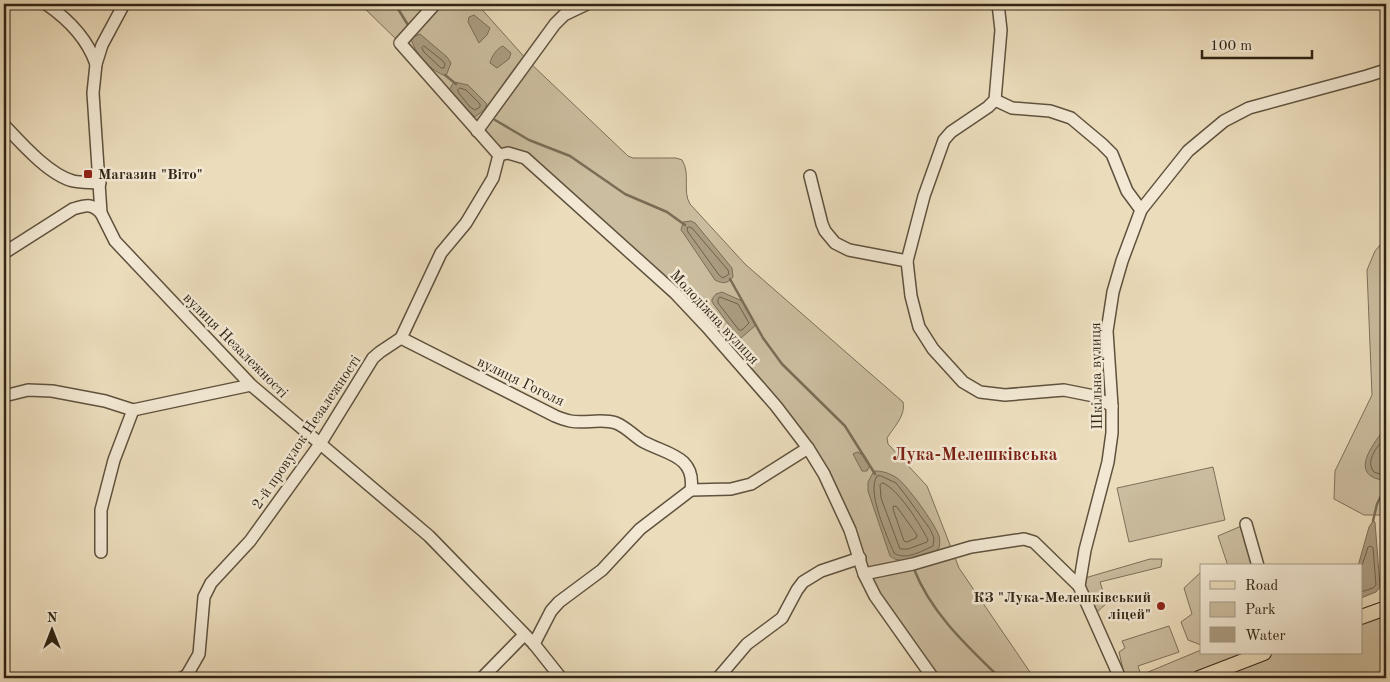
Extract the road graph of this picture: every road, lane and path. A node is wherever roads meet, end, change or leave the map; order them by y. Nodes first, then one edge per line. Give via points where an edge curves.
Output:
1 (46, 4) edge
2 (124, 4) edge
3 (434, 4) edge
4 (587, 4) edge
5 (998, 4) edge
6 (96, 64) junction
7 (1386, 70) edge
8 (995, 100) junction
9 (4, 125) edge
10 (477, 131) junction
11 (498, 155) junction
12 (810, 176) dead end
13 (100, 183) junction
14 (1141, 210) junction
15 (101, 213) junction
16 (4, 253) edge
17 (907, 261) junction
18 (400, 338) junction
19 (251, 385) junction
20 (4, 396) edge
21 (1112, 406) junction
22 (133, 410) junction
23 (320, 444) junction
24 (808, 448) junction
25 (691, 490) junction
26 (1246, 524) dead end
27 (101, 552) dead end
28 (860, 558) junction
29 (1257, 564) edge
30 (864, 574) junction
31 (1080, 586) junction
32 (1386, 608) edge
33 (1362, 618) edge
34 (524, 634) junction
35 (534, 644) junction
36 (1261, 654) edge
37 (182, 678) edge
38 (482, 678) edge
39 (561, 678) edge
40 (718, 678) edge
41 (933, 678) edge
42 (1120, 678) edge
43 (1199, 678) edge

1 - 6 street via 71,24 87,44
2 - 6 street, вулиця Незалежності via 102,45
3 - 10 street via 400,43
4 - 10 street via 564,15 555,24
5 - 8 street via 1000,30
6 - 13 street, вулиця Незалежності via 93,93
7 - 14 street, Шкільна вулиця via 1249,108 1224,121 1188,151
8 - 14 street via 1012,108 1050,111 1071,118 1112,154 1129,194
8 - 17 street via 944,140 924,196
9 - 13 street via 39,161 65,178
10 - 11 street
11 - 18 street, 2-й провулок Незалежності via 493,178 466,223 441,253
11 - 24 street, Молодіжна вулиця via 508,153 525,158 661,281 707,327
12 - 17 street via 819,217 835,243 849,250
13 - 15 street, вулиця Незалежності
14 - 21 street, Шкільна вулиця via 1113,292 1107,331
15 - 16 street via 86,205 73,209
15 - 19 street, вулиця Незалежності via 115,242
17 - 21 street via 919,327 933,350 970,387 996,395 1074,391 1094,396
18 - 23 street, 2-й провулок Незалежності via 373,358
18 - 25 street, вулиця Гоголя via 555,416 569,421 616,423 626,428 651,446 680,458 690,470
19 - 22 street
19 - 23 street, вулиця Незалежності
20 - 22 street via 28,390 52,391
21 - 31 street, Шкільна вулиця via 1109,454 1085,550
22 - 27 street via 114,460 101,510
23 - 34 street, вулиця Незалежності via 429,536
23 - 37 street, 2-й провулок Незалежності via 250,542 211,583 204,598 199,654
24 - 25 street via 751,484 731,489
24 - 28 street, Молодіжна вулиця via 824,474
25 - 35 street via 640,530 602,570 559,602
26 - 29 street
28 - 30 street, Молодіжна вулиця
28 - 40 street via 814,574 803,582 782,618 748,644
30 - 31 street via 971,547 1024,539 1034,542
30 - 41 street, Молодіжна вулиця via 875,596
31 - 42 street
32 - 33 main road
34 - 35 street, вулиця Незалежності
34 - 38 street
35 - 39 street, вулиця Незалежності
36 - 43 main road

